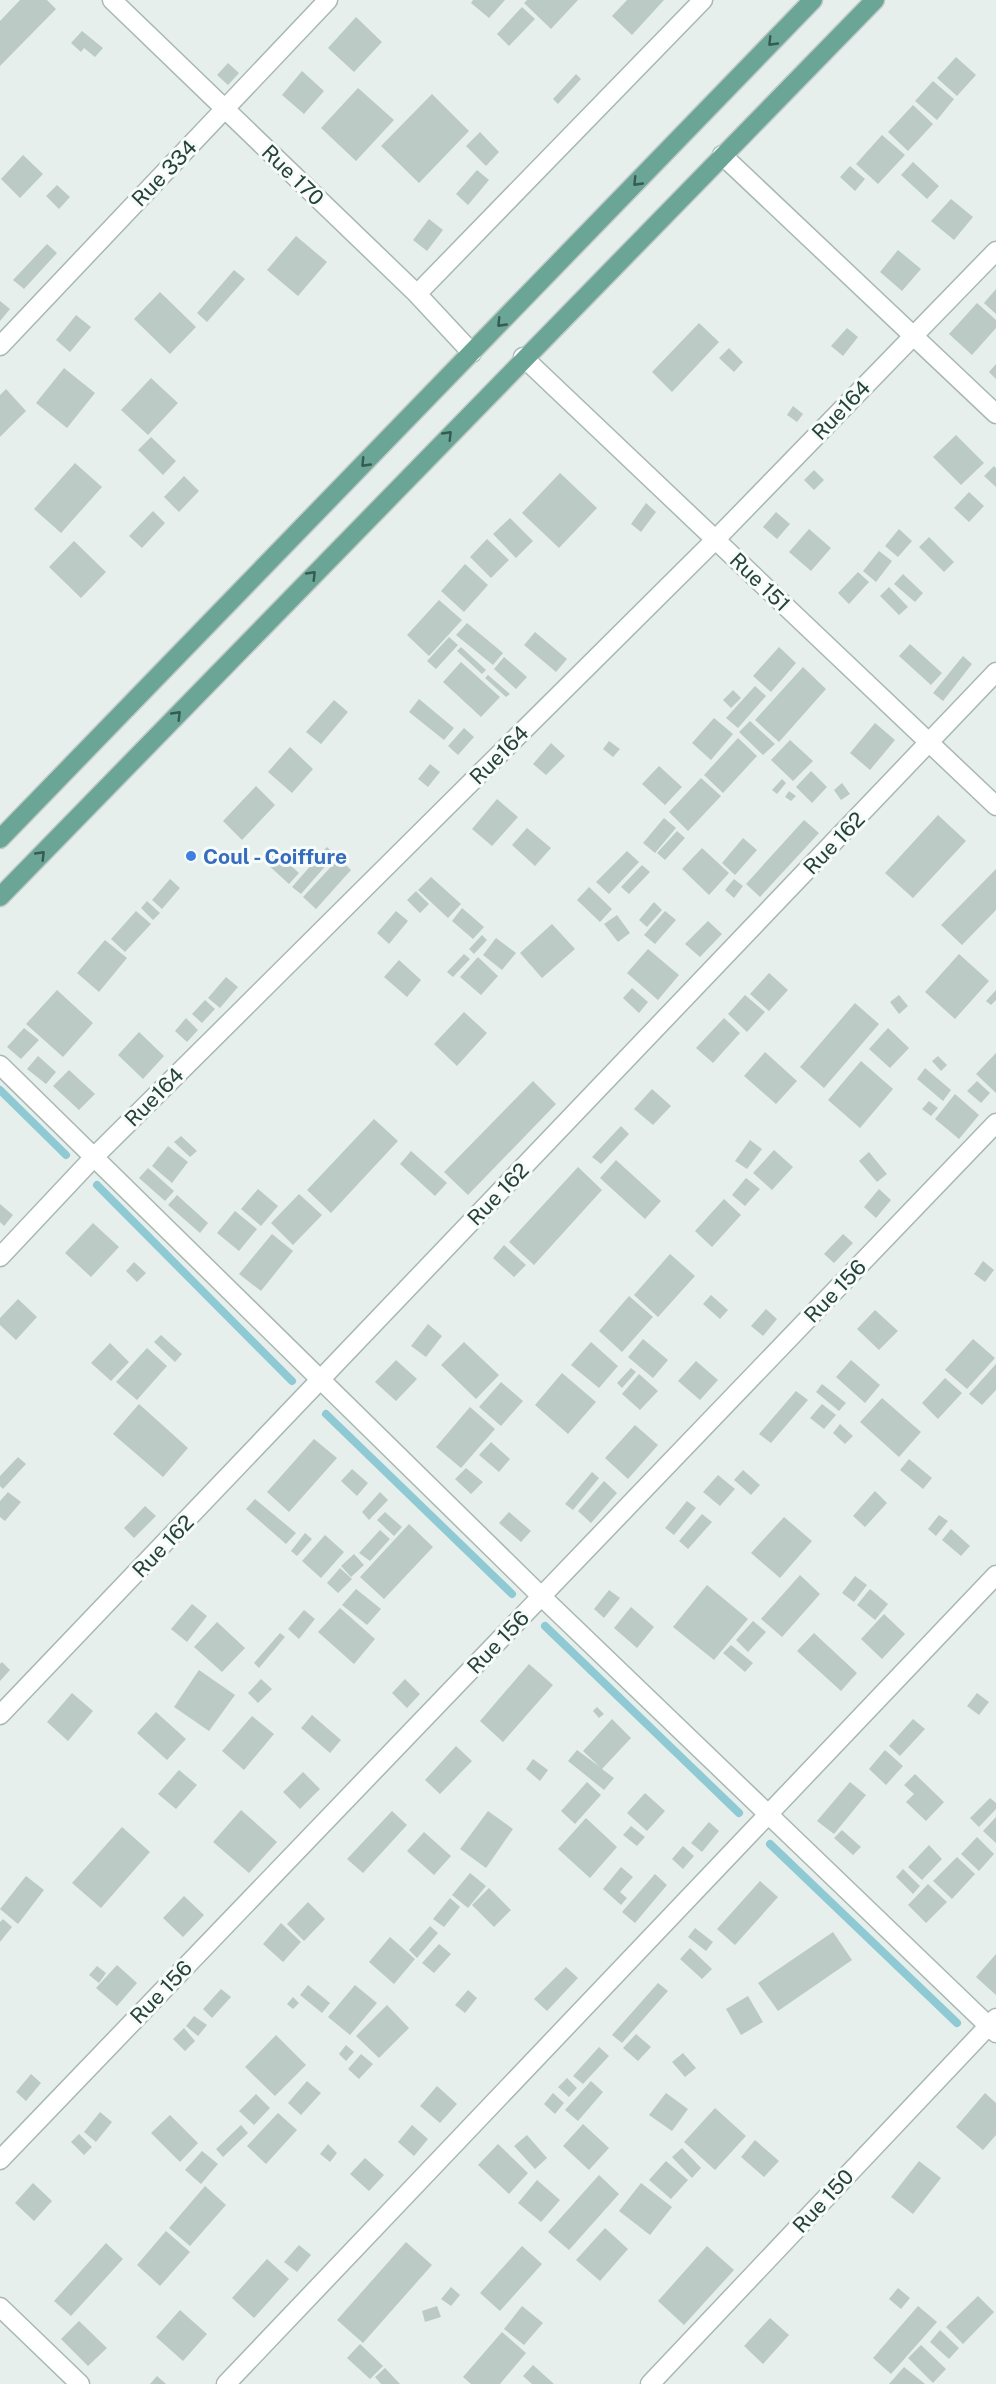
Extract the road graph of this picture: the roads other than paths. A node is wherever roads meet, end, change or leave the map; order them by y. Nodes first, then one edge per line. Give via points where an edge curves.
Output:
1 (112, 0) edge
2 (328, 0) edge
3 (703, 0) edge
4 (813, 0) edge
5 (875, 0) edge
6 (225, 109) junction
7 (722, 155) junction
8 (996, 250) edge
9 (417, 294) junction
10 (913, 336) junction
11 (0, 346) edge
12 (472, 353) junction
13 (523, 357) junction
14 (996, 414) edge
15 (715, 540) junction
16 (996, 672) edge
17 (929, 743) junction
18 (996, 806) edge
19 (0, 839) edge
20 (0, 897) edge
21 (0, 1065) edge
22 (996, 1123) edge
23 (95, 1156) junction
24 (0, 1257) edge
25 (321, 1380) junction
26 (996, 1575) edge
27 (541, 1596) junction
28 (0, 1715) edge
29 (768, 1815) junction
30 (993, 2025) edge
31 (0, 2160) edge
32 (0, 2307) edge
33 (80, 2384) edge
34 (226, 2384) edge
35 (650, 2384) edge

1 - 6 street, Rue 170
2 - 6 street, Rue 334
3 - 9 street
4 -> 12 main road
5 - 7 main road
6 - 9 street, Rue 170
6 - 11 street, Rue 334
7 - 10 street
7 - 13 main road
8 - 10 street, Rue164
9 - 12 street, Rue 170
10 - 14 street
10 - 15 street, Rue164
12 -> 19 main road
13 - 15 street, Rue 151
20 -> 13 main road
15 - 17 street, Rue 151
15 - 23 street, Rue164
16 - 17 street, Rue 162
17 - 18 street, Rue 151
17 - 25 street, Rue 162
21 - 23 street
22 - 27 street, Rue 156
23 - 24 street, Rue164
23 - 25 street
25 - 27 street
25 - 28 street, Rue 162
26 - 29 street
27 - 29 street
27 - 31 street, Rue 156
29 - 30 street
29 - 34 street
30 - 35 street, Rue 150
32 - 33 street

